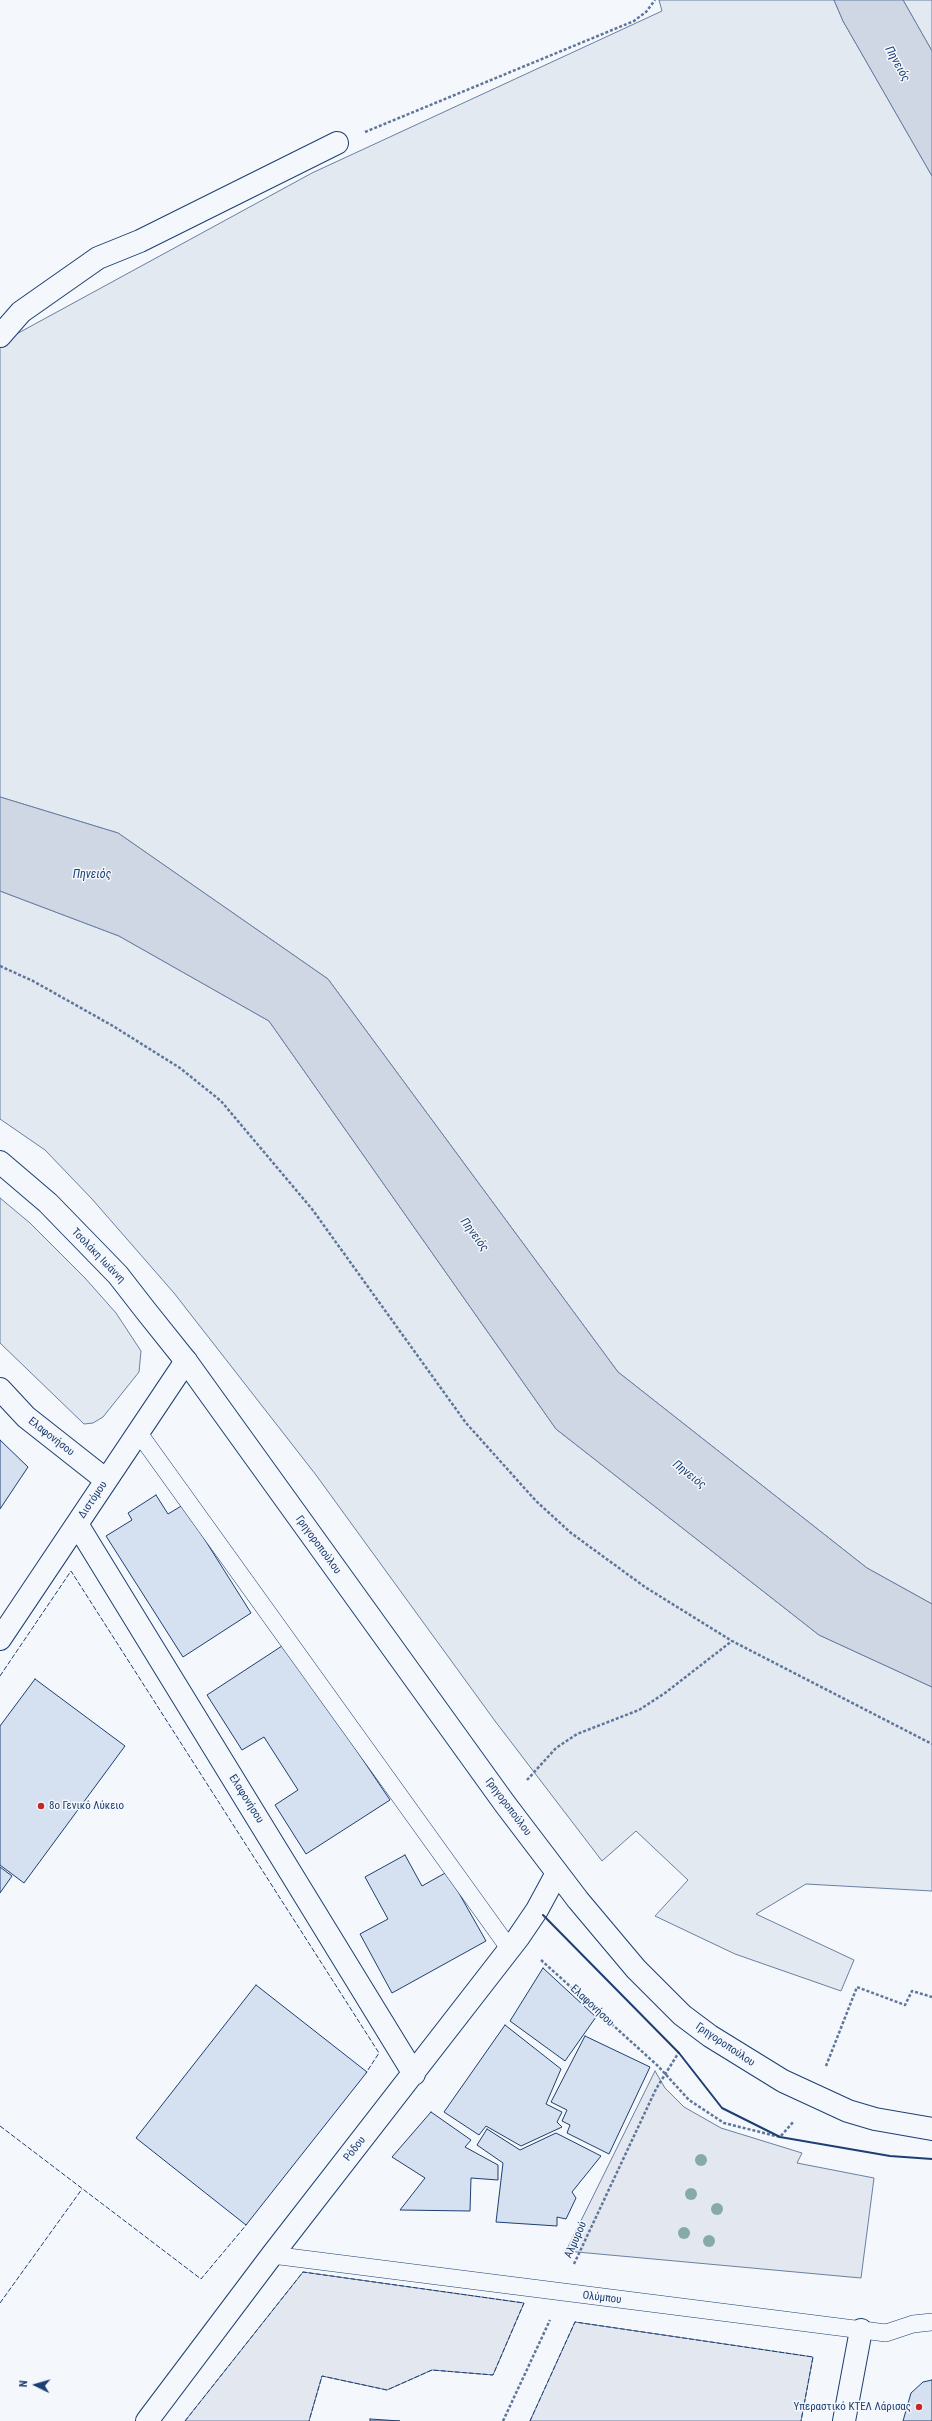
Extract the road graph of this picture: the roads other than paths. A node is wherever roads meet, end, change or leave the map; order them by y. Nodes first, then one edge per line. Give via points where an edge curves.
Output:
1 (337, 144) road end
2 (0, 336) edge
3 (0, 1162) edge
4 (186, 1361) junction
5 (0, 1389) edge
6 (138, 1432) junction
7 (106, 1480) junction
8 (77, 1524) junction
9 (0, 1639) edge
10 (557, 1873) junction
11 (514, 1943) junction
12 (414, 2074) junction
13 (932, 2130) edge
14 (272, 2255) junction
15 (932, 2322) edge
16 (861, 2330) junction
17 (147, 2421) edge
18 (844, 2421) edge

1 - 2 street via 140,241 98,258 22,312
3 - 4 street, Τσολάκη Ιωάννη via 48,1203 118,1275
4 - 6 street, Διστόμου
4 - 10 street, Γρηγοροπούλου via 504,1804
5 - 7 street, Ελαφονήσου via 26,1418
6 - 7 street, Διστόμου
6 - 11 lane
7 - 8 street, Διστόμου
8 - 9 street, Διστόμου
8 - 12 street, Ελαφονήσου
10 - 11 street, Ρόδου
10 - 13 street, Γρηγοροπούλου via 636,1969 682,2015 725,2047 783,2081 848,2111
11 - 12 street, Ρόδου
12 - 14 street, Ρόδου
14 - 16 lane, Ολύμπου
14 - 17 street, Ρόδου
15 - 16 lane, Ολύμπου via 913,2324 886,2333
16 - 18 street

